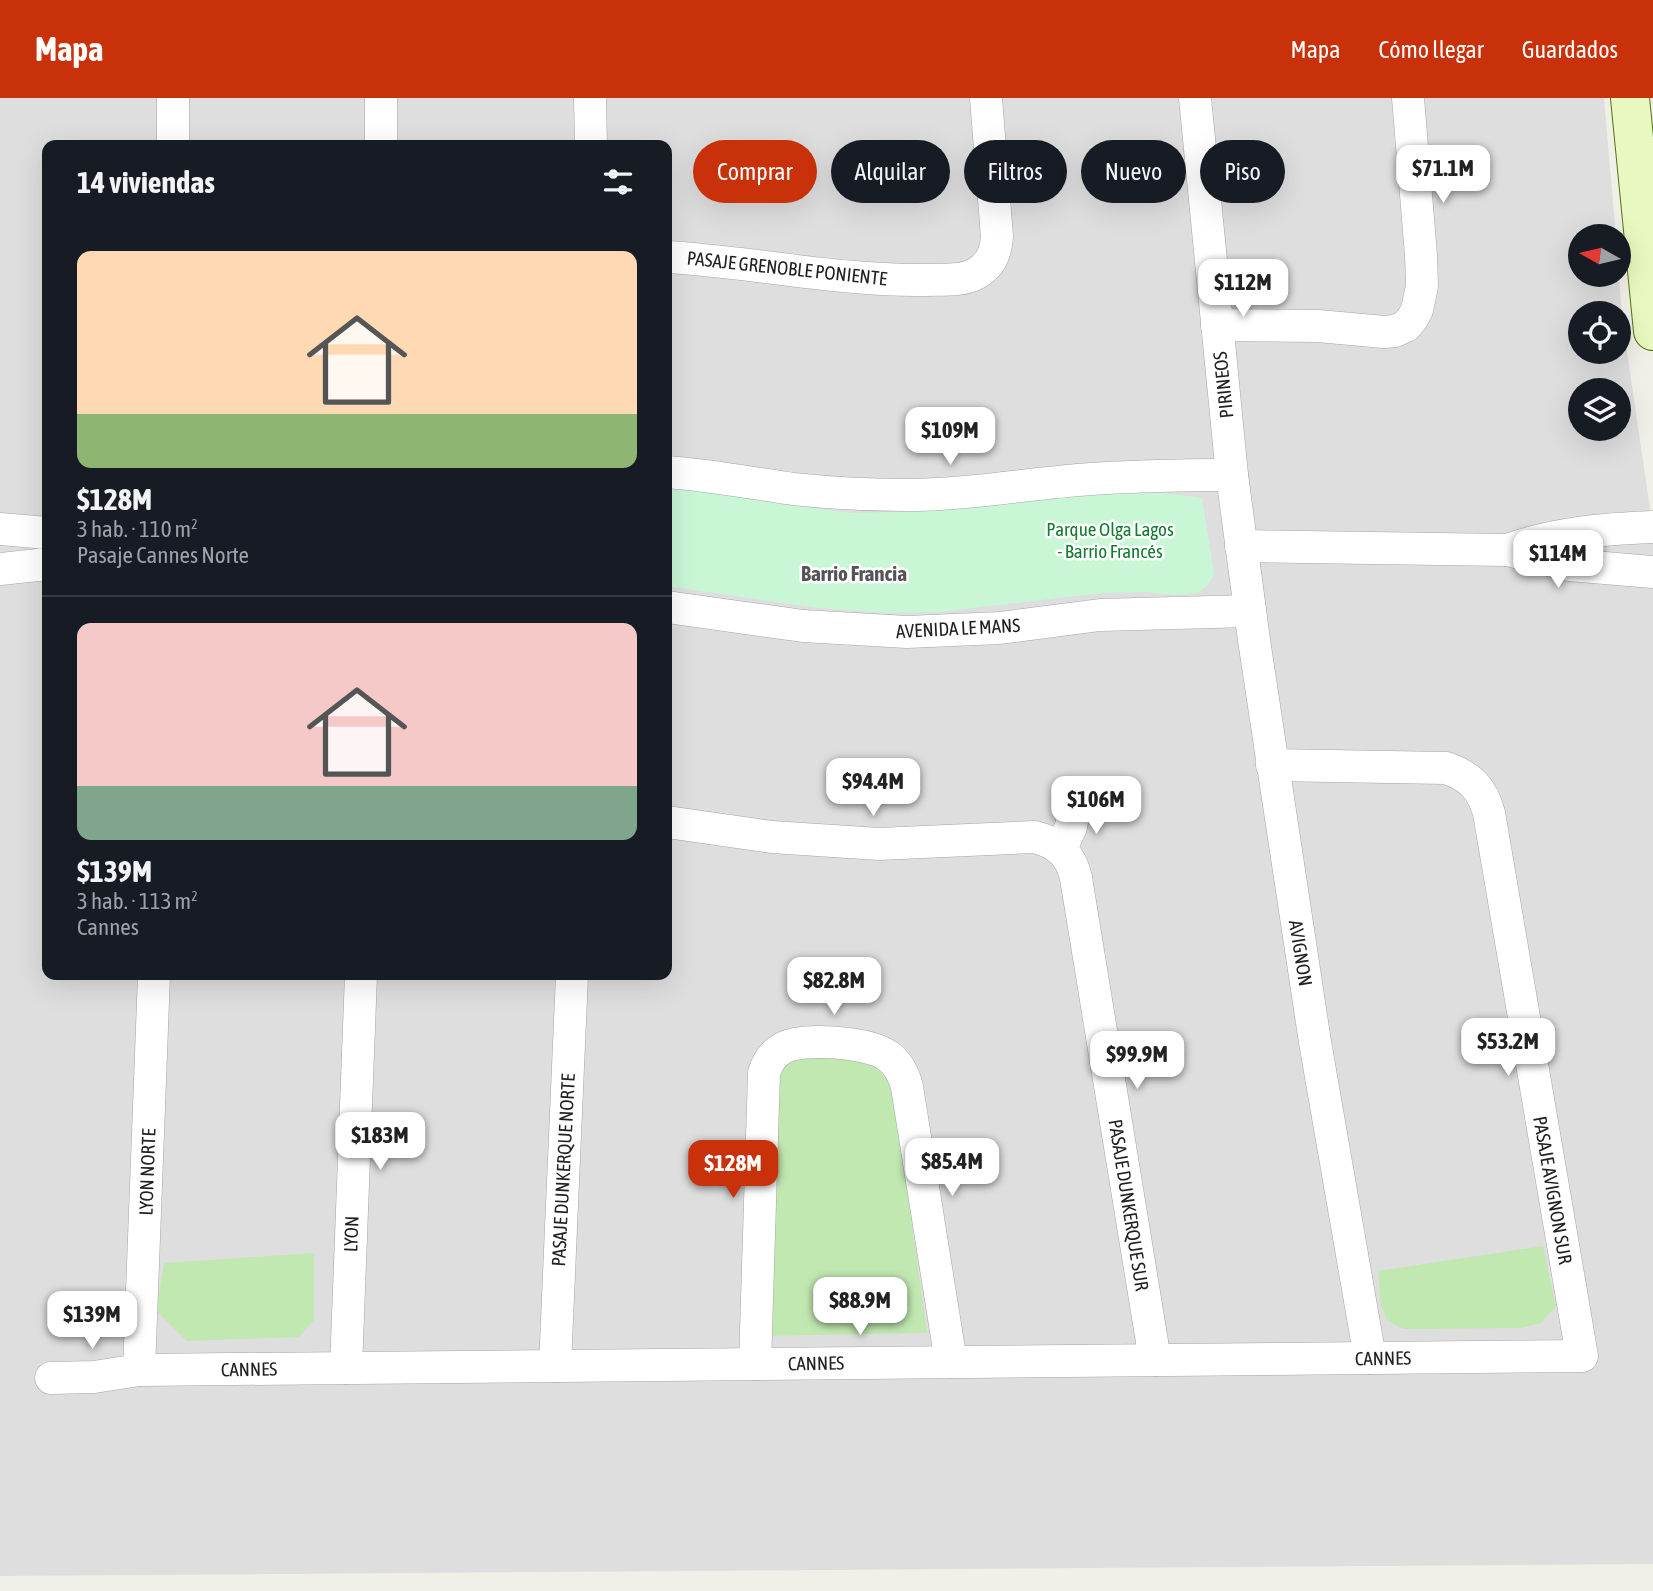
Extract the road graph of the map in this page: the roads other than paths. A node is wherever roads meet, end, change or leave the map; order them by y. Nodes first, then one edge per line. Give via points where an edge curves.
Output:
1 (173, 98) edge
2 (381, 98) edge
3 (590, 98) edge
4 (986, 98) edge
5 (1195, 98) edge
6 (1408, 98) edge
7 (1630, 98) edge
8 (173, 140) edge
9 (381, 140) edge
10 (591, 140) edge
11 (672, 258) edge
12 (1217, 325) junction
13 (1653, 331) edge
14 (672, 473) edge
15 (1232, 475) junction
16 (1653, 527) edge
17 (0, 529) edge
18 (42, 533) edge
19 (1241, 546) junction
20 (1507, 550) junction
21 (42, 565) edge
22 (0, 569) edge
23 (1653, 572) edge
24 (672, 608) edge
25 (1250, 611) junction
26 (1272, 765) junction
27 (1075, 805) dead end
28 (672, 823) edge
29 (1061, 848) junction
30 (154, 980) edge
31 (362, 980) edge
32 (572, 980) edge
33 (1582, 1356) joint
34 (1370, 1358) junction
35 (1154, 1360) junction
36 (951, 1362) junction
37 (755, 1364) junction
38 (555, 1366) junction
39 (346, 1368) junction
40 (139, 1370) junction
41 (51, 1378) dead end

1 - 8 street
2 - 9 street
3 - 10 street
4 - 11 street, PASAJE GRENOBLE PONIENTE via 997,237 993,257 979,272 959,279 864,279
5 - 12 street, PIRINEOS
6 - 12 street via 1422,286 1417,310 1406,326 1384,332
7 - 13 street
12 - 15 street, PIRINEOS
14 - 15 street via 792,489 908,495 1118,477
15 - 19 street, PIRINEOS
16 - 20 street via 1587,530
17 - 18 street
19 - 20 street
19 - 25 street, AVIGNON
20 - 23 street via 1569,565
21 - 22 street
24 - 25 street, AVENIDA LE MANS via 803,626 907,632 1000,628 1100,615
25 - 26 street, AVIGNON
26 - 33 street, PASAJE AVIGNON SUR via 1446,768 1480,789 1489,813
26 - 34 street, AVIGNON
27 - 29 street
28 - 29 street via 827,842 931,843 1035,836
29 - 35 street, PASAJE DUNKERQUE SUR via 1076,878
30 - 40 street, LYON NORTE
31 - 39 street, LYON
32 - 38 street, PASAJE DUNKERQUE NORTE
33 - 34 street, CANNES
34 - 35 street, CANNES
35 - 36 street, CANNES
36 - 37 street, CANNES
36 - 37 street via 907,1087 900,1068 886,1054 834,1043 793,1044 767,1063
37 - 38 street, CANNES
38 - 39 street, CANNES
39 - 40 street, CANNES
40 - 41 street, CANNES

